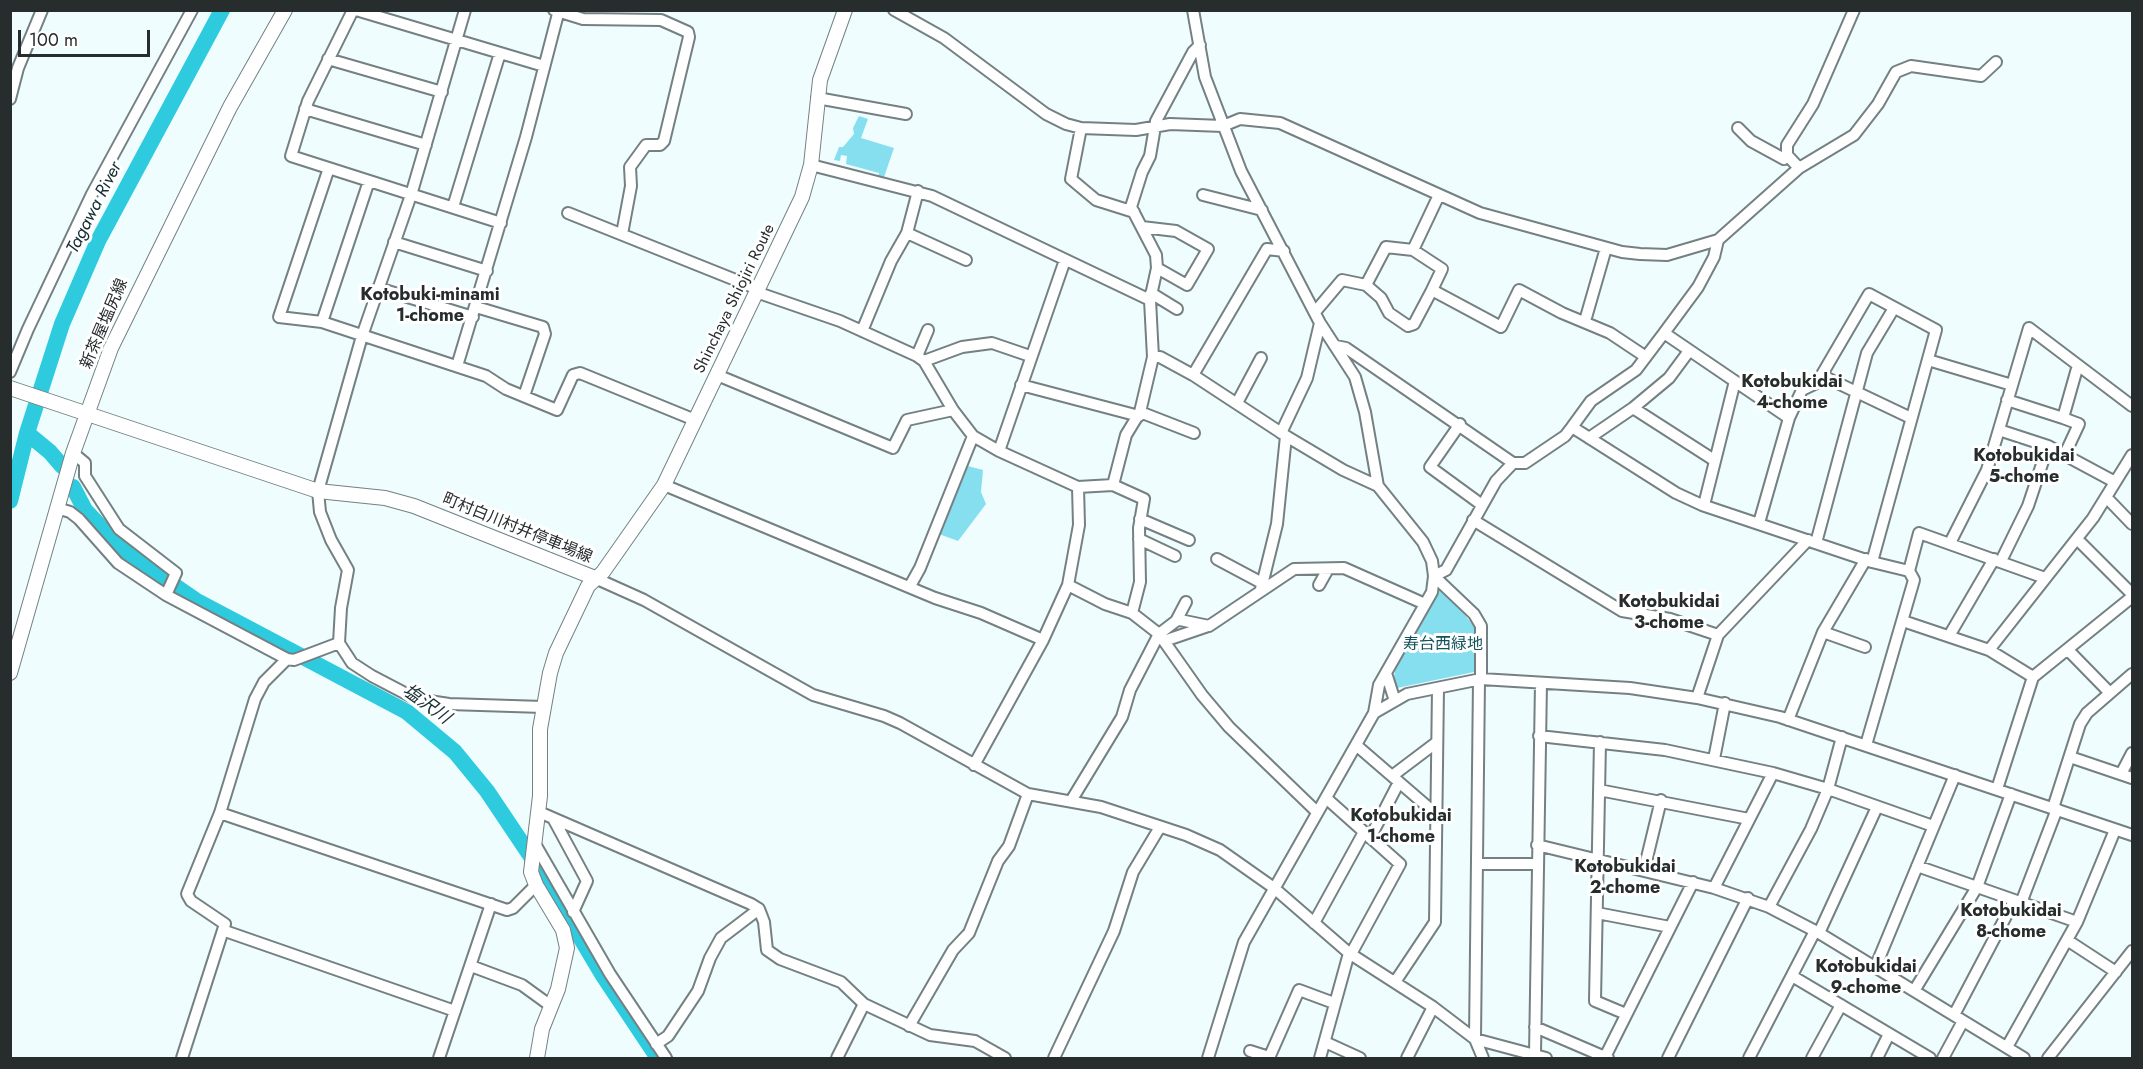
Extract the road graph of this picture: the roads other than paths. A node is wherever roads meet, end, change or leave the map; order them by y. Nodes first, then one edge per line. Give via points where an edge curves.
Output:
1 (42, 10) edge
2 (192, 10) edge
3 (285, 10) edge
4 (354, 10) edge
5 (465, 10) edge
6 (845, 10) edge
7 (894, 10) edge
8 (1192, 10) edge
9 (1854, 10) edge
10 (557, 11) edge
11 (662, 15) edge
12 (457, 39) junction
13 (1200, 45) junction
14 (501, 52) junction
15 (328, 59) junction
16 (1996, 62) dead end
17 (544, 66) junction
18 (442, 92) junction
19 (817, 98) junction
20 (10, 99) edge
21 (305, 109) junction
22 (906, 114) dead end
23 (1223, 126) junction
24 (1082, 128) junction
25 (1154, 128) junction
26 (1738, 128) dead end
27 (426, 145) junction
28 (1787, 156) junction
29 (811, 165) junction
30 (329, 168) junction
31 (1799, 168) junction
32 (369, 181) junction
33 (918, 191) junction
34 (1209, 193) dead end
35 (411, 195) junction
36 (1439, 195) junction
37 (453, 207) junction
38 (1262, 210) junction
39 (1134, 212) junction
40 (568, 213) dead end
41 (501, 223) junction
42 (1142, 227) junction
43 (907, 232) junction
44 (622, 234) junction
45 (1718, 240) junction
46 (394, 242) junction
47 (1606, 248) junction
48 (1413, 250) junction
49 (1284, 251) junction
50 (966, 260) dead end
51 (1065, 260) junction
52 (1157, 267) junction
53 (486, 271) junction
54 (1366, 285) junction
55 (378, 288) junction
56 (1432, 290) junction
57 (757, 291) junction
58 (1150, 296) junction
59 (1177, 308) dead end
60 (1893, 308) junction
61 (475, 312) junction
62 (1315, 312) junction
63 (1585, 321) junction
64 (322, 322) junction
65 (1320, 323) junction
66 (928, 330) dead end
67 (862, 331) junction
68 (1664, 333) junction
69 (362, 336) junction
70 (1336, 346) junction
71 (1689, 351) junction
72 (1030, 356) junction
73 (1153, 357) junction
74 (1646, 357) junction
75 (920, 358) junction
76 (1261, 358) dead end
77 (1928, 360) junction
78 (2078, 365) junction
79 (456, 366) junction
80 (10, 372) edge
81 (717, 375) junction
82 (1193, 375) junction
83 (1734, 381) junction
84 (1817, 383) junction
85 (1021, 385) junction
86 (2012, 385) junction
87 (10, 388) edge
88 (1855, 394) junction
89 (524, 396) junction
90 (2007, 400) junction
91 (1237, 403) junction
92 (2133, 406) edge
93 (1633, 408) junction
94 (953, 410) junction
95 (81, 413) junction
96 (1139, 414) junction
97 (1789, 418) junction
98 (1911, 418) junction
99 (2063, 418) junction
100 (695, 420) junction
101 (1460, 424) junction
102 (1572, 427) junction
103 (1189, 428) dead end
104 (1999, 430) junction
105 (1284, 434) junction
106 (973, 436) junction
107 (1588, 438) junction
108 (2048, 446) junction
109 (999, 451) junction
110 (73, 453) junction
111 (2065, 454) junction
112 (2133, 455) edge
113 (1714, 460) junction
114 (1513, 463) junction
115 (2115, 482) junction
116 (1113, 484) junction
117 (664, 485) junction
118 (1378, 486) junction
119 (1078, 487) junction
120 (318, 491) junction
121 (2106, 497) junction
122 (1482, 505) junction
123 (1704, 505) junction
124 (57, 508) junction
125 (1140, 519) junction
126 (1473, 520) junction
127 (1759, 523) junction
128 (2133, 524) edge
129 (1139, 539) junction
130 (2077, 539) junction
131 (1189, 540) dead end
132 (1812, 542) junction
133 (1950, 543) junction
134 (1175, 556) dead end
135 (1217, 559) dead end
136 (1998, 560) junction
137 (1869, 561) junction
138 (1328, 568) junction
139 (1909, 572) junction
140 (1434, 576) junction
141 (596, 578) junction
142 (2045, 578) junction
143 (1068, 585) junction
144 (1319, 585) dead end
145 (910, 586) junction
146 (1262, 586) junction
147 (166, 595) junction
148 (2133, 596) edge
149 (1186, 602) dead end
150 (1425, 604) junction
151 (1132, 613) junction
152 (1176, 621) junction
153 (1904, 621) junction
154 (1209, 626) junction
155 (1823, 632) junction
156 (1718, 635) junction
157 (1949, 636) junction
158 (1162, 637) junction
159 (1043, 639) junction
160 (334, 644) junction
161 (1865, 647) dead end
162 (1989, 650) junction
163 (2068, 650) junction
164 (290, 660) junction
165 (1386, 673) junction
166 (10, 674) edge
167 (2133, 675) edge
168 (2032, 677) junction
169 (1480, 680) junction
170 (1540, 683) junction
171 (1438, 687) junction
172 (2110, 693) junction
173 (1697, 698) junction
174 (1395, 701) junction
175 (1725, 703) junction
176 (543, 707) junction
177 (1374, 713) junction
178 (1788, 720) junction
179 (1539, 736) junction
180 (1842, 737) junction
181 (1437, 742) junction
182 (1600, 742) junction
183 (1356, 745) junction
184 (1866, 745) junction
185 (2133, 753) edge
186 (2070, 757) junction
187 (1714, 759) junction
188 (974, 765) junction
189 (1773, 773) junction
190 (2121, 774) junction
191 (1954, 775) junction
192 (2133, 778) edge
193 (1396, 779) junction
194 (1828, 789) junction
195 (1996, 789) junction
196 (1599, 790) junction
197 (1028, 794) junction
198 (2011, 794) junction
199 (1326, 798) junction
200 (1661, 800) junction
201 (1071, 801) junction
202 (1877, 807) junction
203 (2055, 809) junction
204 (539, 812) junction
205 (1317, 812) junction
206 (220, 813) junction
207 (1436, 814) junction
208 (1749, 819) junction
209 (554, 820) junction
210 (1933, 826) junction
211 (1160, 827) junction
212 (2115, 830) junction
213 (1367, 835) junction
214 (2133, 836) edge
215 (535, 845) junction
216 (1537, 846) junction
217 (1598, 860) junction
218 (1479, 864) junction
219 (1537, 864) junction
220 (1917, 866) junction
221 (1644, 870) junction
222 (1693, 882) junction
223 (536, 885) junction
224 (1977, 886) junction
225 (1274, 888) junction
226 (1714, 888) junction
227 (1748, 898) junction
228 (2017, 902) junction
229 (491, 904) junction
230 (1769, 907) junction
231 (759, 909) junction
232 (573, 912) junction
233 (1597, 913) junction
234 (1314, 922) junction
235 (2077, 922) junction
236 (1670, 927) junction
237 (225, 931) junction
238 (1817, 932) junction
239 (2067, 940) junction
240 (2133, 951) edge
241 (1350, 953) junction
242 (471, 966) junction
243 (1875, 968) junction
244 (2116, 972) junction
245 (1792, 976) junction
246 (1395, 982) junction
247 (1914, 992) junction
248 (1334, 1003) junction
249 (864, 1004) junction
250 (1841, 1005) junction
251 (551, 1006) junction
252 (1433, 1007) junction
253 (455, 1011) junction
254 (1626, 1014) junction
255 (1958, 1018) junction
256 (909, 1026) junction
257 (1535, 1027) junction
258 (1889, 1034) junction
259 (1475, 1039) junction
260 (1324, 1041) junction
261 (656, 1044) junction
262 (2007, 1047) junction
263 (1250, 1051) dead end
264 (1535, 1054) junction
265 (1269, 1058) edge
266 (1606, 1058) edge
267 (182, 1059) edge
268 (439, 1059) edge
269 (537, 1059) edge
270 (666, 1059) edge
271 (837, 1059) edge
272 (1005, 1059) edge
273 (1054, 1059) edge
274 (1208, 1059) edge
275 (1320, 1059) edge
276 (1360, 1059) edge
277 (1407, 1059) edge
278 (1483, 1059) edge
279 (1546, 1059) edge
280 (1668, 1059) edge
281 (1749, 1059) edge
282 (1812, 1059) edge
283 (1877, 1059) edge
284 (1930, 1059) edge
285 (1943, 1059) edge
286 (2024, 1059) edge
287 (2048, 1059) edge

1 - 20 street
2 - 80 street via 92,194
3 - 95 main road, 新茶屋塩尻線 via 230,107 136,293
4 - 12 street
4 - 15 street
5 - 12 street
6 - 19 main road, Shinchaya Shiojiri Route
7 - 24 street via 944,38 1046,114
8 - 13 street
9 - 28 street via 1813,104 1787,146
10 - 11 street via 583,20
10 - 17 street
11 - 44 street via 688,32 689,37 664,141 660,145 646,145 630,167 631,186
12 - 14 street
12 - 18 street
13 - 23 street via 1205,77
13 - 25 street via 1192,52
14 - 17 street
14 - 37 street
15 - 18 street
15 - 21 street
16 - 31 street via 1981,76 1911,66 1896,72 1854,135
17 - 41 street
18 - 27 street
19 - 22 street
19 - 29 main road, Shinchaya Shiojiri Route
21 - 27 street
21 - 30 street via 291,156
23 - 25 street via 1170,124
23 - 36 street via 1240,119 1280,123
23 - 38 street
24 - 25 street
24 - 39 street via 1071,179 1096,200
25 - 39 street via 1150,156 1131,207
26 - 28 street via 1751,141 1784,159
27 - 35 street
28 - 31 street
29 - 33 street
29 - 57 main road, Shinchaya Shiojiri Route via 802,197
30 - 32 street
30 - 64 street via 279,317
31 - 45 street
32 - 35 street
32 - 64 street
33 - 43 street
33 - 51 street
34 - 38 street
35 - 37 street
35 - 46 street
36 - 47 street via 1490,216
36 - 48 street
37 - 41 street
38 - 49 street
39 - 42 street
40 - 44 street
41 - 53 street
42 - 52 street via 1156,255
42 - 52 street via 1176,231 1208,249 1187,285
43 - 50 street
43 - 67 street
44 - 57 street
45 - 47 street via 1667,255
45 - 68 street via 1698,287
46 - 53 street
46 - 55 street
47 - 63 street
48 - 54 street via 1386,247
48 - 56 street via 1442,269
49 - 62 street
49 - 82 street via 1267,249
51 - 58 street
51 - 72 street
52 - 58 street
53 - 61 street
54 - 56 street via 1382,297 1389,313 1408,326 1414,324
54 - 62 street via 1342,280
55 - 61 street
55 - 69 street
56 - 63 street via 1501,327 1519,290
57 - 67 street
57 - 81 main road, Shinchaya Shiojiri Route
58 - 59 street
58 - 73 street
60 - 77 street via 1936,330
60 - 84 street via 1869,294
60 - 88 street via 1867,353
61 - 79 street
61 - 89 street via 543,327 545,334
62 - 65 street
63 - 74 street
64 - 69 street
65 - 70 street
65 - 105 street via 1307,378
66 - 75 street
67 - 75 street
68 - 71 street
68 - 74 street
69 - 79 street
69 - 120 street
70 - 101 street via 1346,348
70 - 118 street via 1361,393
71 - 83 street
71 - 93 street via 1669,378
72 - 75 street via 992,343
72 - 85 street
73 - 82 street
73 - 96 street
74 - 102 street via 1636,370 1591,401
75 - 94 street
76 - 91 street
77 - 86 street
77 - 98 street
78 - 86 street via 2029,328
78 - 92 street
78 - 99 street
79 - 89 street
81 - 94 street via 893,448 907,420
81 - 100 main road, Shinchaya Shiojiri Route
82 - 91 street
83 - 97 street
83 - 113 street
84 - 88 street via 1827,378
84 - 97 street via 1802,390
85 - 96 street
85 - 109 street
86 - 90 street
87 - 95 main road, 町村白川村井停車場線
88 - 98 street
88 - 132 street
89 - 100 street via 557,410 573,375 580,373
90 - 99 street
90 - 104 street
91 - 105 street
93 - 107 street
93 - 113 street
94 - 106 street
95 - 110 main road, 新茶屋塩尻線
95 - 120 main road, 町村白川村井停車場線
96 - 103 street
96 - 116 street via 1126,435
97 - 127 street
98 - 137 street
99 - 111 street via 2079,424
100 - 117 main road, Shinchaya Shiojiri Route
101 - 114 street
101 - 122 street via 1430,468
102 - 107 street
102 - 114 street via 1526,463
104 - 108 street
104 - 133 street via 1980,487
105 - 118 street via 1342,470
105 - 146 street via 1277,524
106 - 109 street
106 - 145 street
107 - 123 street via 1676,493
108 - 111 street
108 - 136 street via 2028,506
109 - 119 street
110 - 124 main road, 新茶屋塩尻線
110 - 147 street via 85,463 85,476 119,529 176,573
111 - 115 street
112 - 115 street
113 - 123 street
114 - 122 street
115 - 121 street
116 - 119 street
116 - 125 street via 1143,499
117 - 141 main road, Shinchaya Shiojiri Route
117 - 145 street
118 - 140 street via 1423,542
119 - 143 street via 1079,525
120 - 141 main road, 町村白川村井停車場線 via 385,498 414,506
120 - 160 street via 320,512 348,570
121 - 128 street
121 - 130 street
122 - 126 street
123 - 127 street
124 - 147 street via 79,519 118,563
124 - 166 main road, 新茶屋塩尻線
125 - 129 street
125 - 131 street
126 - 140 street via 1446,570
126 - 156 street via 1622,611
127 - 132 street
129 - 134 street
129 - 151 street via 1140,582
130 - 142 street
130 - 148 street
132 - 137 street
132 - 156 street
133 - 136 street
133 - 139 street via 1919,532
135 - 146 street
136 - 142 street
136 - 157 street
137 - 139 street
137 - 155 street
138 - 144 street
138 - 146 street via 1294,569
138 - 150 street via 1344,568
139 - 153 street via 1914,580
140 - 150 street
140 - 169 street via 1481,626
141 - 176 main road, 町村白川村井停車場線 via 588,586 556,653
141 - 188 street via 644,600 813,695 884,716
142 - 162 street
143 - 151 street
143 - 159 street
145 - 159 street
146 - 154 street
147 - 164 street
148 - 163 street
149 - 152 street
150 - 165 street
151 - 158 street
152 - 154 street
152 - 158 street
153 - 157 street
153 - 184 street
154 - 158 street
155 - 161 street
155 - 178 street
156 - 173 street
157 - 162 street
158 - 201 street via 1130,690 1122,717
158 - 205 street via 1229,727
159 - 188 street
160 - 164 street
160 - 176 street via 352,663 416,699 449,705
162 - 168 street
163 - 168 street
163 - 172 street
164 - 206 street via 264,682 255,699
165 - 174 street
165 - 177 street via 1379,685
167 - 172 street
168 - 195 street
169 - 170 street
169 - 171 street
169 - 218 street
170 - 173 street via 1630,688
170 - 179 street
171 - 174 street
171 - 181 street
172 - 186 street via 2080,724
173 - 175 street
174 - 177 street
175 - 178 street
175 - 187 street
176 - 204 main road, 町村白川村井停車場線
177 - 183 street
178 - 180 street
179 - 182 street
179 - 216 street
180 - 184 street
180 - 194 street
181 - 193 street
181 - 207 street
182 - 187 street
182 - 196 street
183 - 193 street
183 - 199 street
184 - 191 street
185 - 190 street
186 - 190 street
186 - 203 street
187 - 189 street
188 - 197 street
189 - 194 street
189 - 208 street
190 - 192 street
191 - 195 street
191 - 210 street
193 - 207 street
193 - 213 street
194 - 202 street
194 - 230 street
195 - 198 street
196 - 200 street
196 - 217 street
197 - 201 street
197 - 256 street via 969,933 953,950
198 - 203 street
198 - 224 street
199 - 205 street
199 - 213 street
200 - 208 street
200 - 221 street
201 - 211 street
202 - 210 street
202 - 238 street
203 - 212 street
203 - 228 street
204 - 209 street
204 - 215 main road, 町村白川村井停車場線
205 - 225 street
206 - 229 street
206 - 237 street via 187,894 225,924
207 - 246 street via 1435,922
208 - 226 street
209 - 231 street
209 - 232 street via 587,881
210 - 220 street
211 - 225 street via 1220,850
211 - 273 street via 1133,872 1114,930
212 - 214 street
212 - 235 street
213 - 234 street
213 - 241 street via 1400,864
215 - 223 main road, 町村白川村井停車場線 via 531,867
215 - 232 street
216 - 217 street
216 - 219 street
217 - 221 street
217 - 233 street
218 - 219 street
218 - 259 street
219 - 257 street
220 - 224 street
220 - 243 street
221 - 222 street
222 - 226 street
222 - 236 street
223 - 229 street via 513,908 507,910
223 - 251 main road, 町村白川村井停車場線 via 566,937 566,958
224 - 228 street
224 - 247 street
225 - 234 street
225 - 274 street via 1244,942
226 - 227 street
227 - 230 street
227 - 280 street
228 - 235 street
228 - 255 street
229 - 242 street
230 - 238 street
231 - 249 street via 767,950 780,959 841,982
231 - 261 street via 722,938 698,991 668,1036
232 - 261 street
233 - 236 street
233 - 254 street via 1595,1001
234 - 241 street
235 - 239 street
236 - 254 street
237 - 253 street
237 - 267 street
238 - 243 street
238 - 245 street
239 - 244 street
239 - 262 street
240 - 244 street
241 - 246 street
241 - 248 street
242 - 251 street via 522,985
242 - 253 street
243 - 247 street
244 - 287 street
245 - 250 street
245 - 281 street
246 - 252 street
247 - 255 street
248 - 260 street
248 - 265 street via 1299,990
249 - 256 street
249 - 271 street
250 - 258 street
250 - 282 street
251 - 269 main road, 町村白川村井停車場線
252 - 259 street
252 - 277 street
253 - 268 street
254 - 266 street
255 - 262 street
255 - 285 street
256 - 272 street via 930,1035 975,1041
257 - 264 street
257 - 266 street
258 - 283 street
258 - 284 street
259 - 264 street
259 - 278 street
260 - 275 street
260 - 276 street
261 - 270 street
262 - 286 street
263 - 265 street
264 - 279 street

